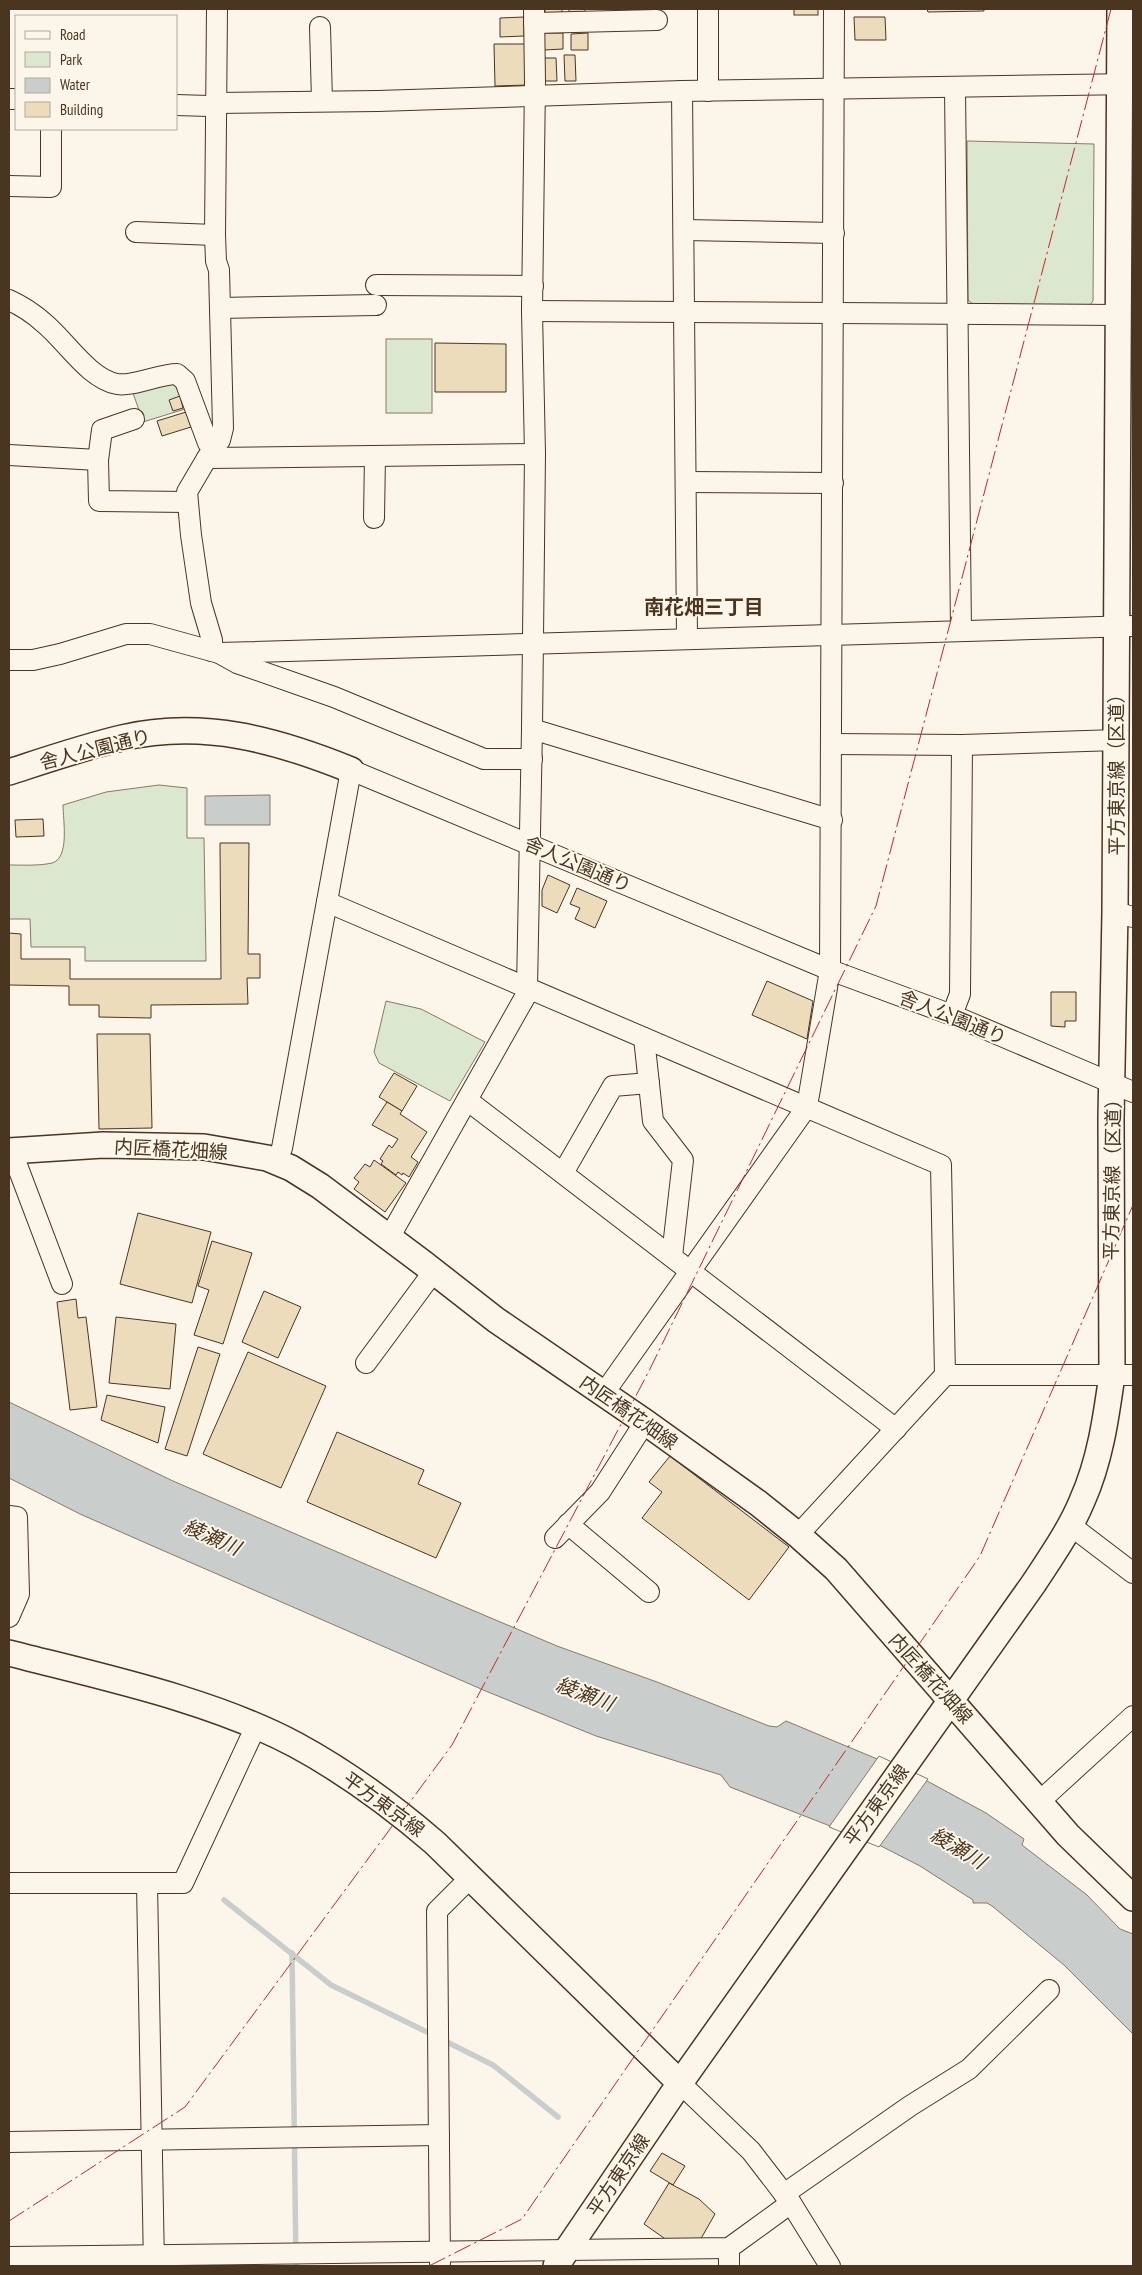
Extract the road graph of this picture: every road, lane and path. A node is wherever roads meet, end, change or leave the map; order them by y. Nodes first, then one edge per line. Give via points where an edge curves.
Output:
1 (217, 9) edge
2 (708, 9) edge
3 (834, 9) edge
4 (1120, 9) edge
5 (534, 16) edge
6 (657, 20) dead end
7 (320, 27) dead end
8 (1127, 84) edge
9 (955, 88) junction
10 (834, 90) junction
11 (682, 91) junction
12 (708, 91) junction
13 (535, 96) junction
14 (322, 101) junction
15 (216, 103) junction
16 (178, 105) edge
17 (51, 130) edge
18 (9, 186) edge
19 (684, 230) junction
20 (136, 232) dead end
21 (834, 233) junction
22 (214, 235) junction
23 (1126, 235) edge
24 (376, 285) dead end
25 (533, 286) junction
26 (9, 300) edge
27 (376, 305) dead end
28 (220, 308) junction
29 (532, 311) junction
30 (685, 312) junction
31 (834, 313) junction
32 (957, 314) junction
33 (1118, 315) junction
34 (134, 419) dead end
35 (210, 453) junction
36 (535, 454) junction
37 (9, 455) edge
38 (375, 456) junction
39 (98, 460) junction
40 (686, 482) junction
41 (833, 483) junction
42 (187, 502) junction
43 (374, 518) dead end
44 (1125, 626) edge
45 (961, 630) junction
46 (832, 634) junction
47 (687, 638) junction
48 (532, 643) junction
49 (216, 652) junction
50 (9, 660) edge
51 (532, 729) junction
52 (1117, 740) junction
53 (832, 744) junction
54 (962, 745) junction
55 (532, 759) junction
56 (351, 770) junction
57 (9, 772) edge
58 (832, 820) junction
59 (531, 844) junction
60 (327, 902) junction
61 (1124, 915) edge
62 (830, 970) junction
63 (527, 988) junction
64 (952, 1016) junction
65 (644, 1038) junction
66 (649, 1083) junction
67 (1123, 1088) edge
68 (467, 1100) junction
69 (806, 1108) junction
70 (10, 1152) edge
71 (277, 1161) junction
72 (563, 1173) junction
73 (389, 1238) junction
74 (672, 1256) junction
75 (434, 1271) junction
76 (692, 1271) junction
77 (62, 1284) dead end
78 (366, 1363) dead end
79 (945, 1375) junction
80 (1122, 1375) edge
81 (604, 1393) junction
82 (646, 1422) junction
83 (896, 1429) junction
84 (9, 1516) edge
85 (1070, 1525) junction
86 (798, 1535) junction
87 (1133, 1573) edge
88 (649, 1592) dead end
89 (9, 1617) edge
90 (9, 1653) edge
91 (950, 1700) junction
92 (1133, 1716) edge
93 (256, 1726) junction
94 (1040, 1801) junction
95 (470, 1878) junction
96 (9, 1883) edge
97 (147, 1884) junction
98 (1133, 1898) edge
99 (1049, 1990) dead end
100 (680, 2083) junction
101 (439, 2135) junction
102 (152, 2140) junction
103 (9, 2142) edge
104 (788, 2199) junction
105 (9, 2257) edge
106 (729, 2257) edge
107 (562, 2258) edge
108 (440, 2259) edge
109 (154, 2260) edge
110 (830, 2266) edge

1 - 15 street
2 - 12 street
3 - 10 street
4 - 8 main road, 平方東京線（区道）
5 - 6 street
5 - 13 street
7 - 14 street
8 - 9 street
8 - 23 main road, 平方東京線（区道）
9 - 10 street
9 - 32 street
10 - 12 street
10 - 21 street
11 - 12 street
11 - 13 street
11 - 19 street
13 - 14 street
13 - 25 street
14 - 15 street
15 - 16 street via 210,106
15 - 22 street
17 - 18 street via 51,187
19 - 21 street
19 - 30 street
20 - 22 street
21 - 31 street
22 - 28 street
23 - 33 main road, 平方東京線（区道）
24 - 25 street
25 - 29 street
26 - 35 street via 45,323 96,375 109,381 124,385 165,374 178,374 185,381
27 - 28 street
28 - 35 street via 223,428 220,440
29 - 30 street
29 - 36 street
30 - 31 street
30 - 40 street
31 - 32 street
31 - 41 street
32 - 33 street
32 - 45 street
33 - 44 main road, 平方東京線（区道）
34 - 39 street via 102,430
35 - 38 street
35 - 42 street via 187,492
36 - 38 street
36 - 48 street
37 - 39 street
38 - 43 street
39 - 42 street via 99,501
40 - 41 street
40 - 47 street
41 - 46 street
42 - 49 street via 201,602
44 - 45 street
44 - 52 main road, 平方東京線（区道）
45 - 46 street
46 - 47 street
46 - 53 street
47 - 48 street
48 - 49 street
48 - 51 street
49 - 50 street via 150,634 126,634 33,660
49 - 55 street via 484,759
51 - 55 street
51 - 58 street
52 - 54 street
52 - 61 main road, 平方東京線（区道）
53 - 54 street
53 - 58 street
54 - 64 street via 960,994
55 - 59 street
56 - 57 main road, 舎人公園通り via 267,740 218,732 185,731 123,738
56 - 59 street, 舎人公園通り
56 - 60 street
58 - 62 street
59 - 62 street, 舎人公園通り
59 - 63 street
60 - 63 street
60 - 71 street
61 - 67 main road, 平方東京線（区道）
62 - 64 street, 舎人公園通り
62 - 69 street
63 - 65 street
63 - 68 street via 525,998
64 - 67 street, 舎人公園通り
65 - 66 street
65 - 69 street
66 - 72 street via 614,1086
66 - 74 street via 653,1122 684,1160
67 - 80 main road, 平方東京線（区道） via 1111,1118
68 - 72 street
68 - 73 street
69 - 76 street
69 - 79 street via 941,1165
70 - 71 main road, 内匠橋花畑線 via 103,1145 178,1145 229,1150
70 - 77 street
71 - 73 main road, 内匠橋花畑線 via 320,1186
72 - 74 street
73 - 75 main road, 内匠橋花畑線
74 - 76 street
75 - 78 street
75 - 81 main road, 内匠橋花畑線 via 496,1320
76 - 81 street
76 - 83 street
79 - 80 street
79 - 83 street
80 - 85 main road, 平方東京線（区道） via 1106,1416 1098,1454 1082,1501
81 - 82 main road, 内匠橋花畑線
82 - 86 main road, 内匠橋花畑線
82 - 88 street via 600,1492 562,1531
83 - 86 street
84 - 89 street via 17,1517 19,1594
85 - 87 street
85 - 91 main road, 平方東京線 via 1034,1583
86 - 91 main road, 内匠橋花畑線 via 836,1569
90 - 93 main road, 平方東京線 via 208,1708
91 - 94 main road, 内匠橋花畑線
91 - 100 main road, 平方東京線
92 - 94 street
93 - 95 main road, 平方東京線 via 296,1745 396,1810
93 - 97 street via 183,1883
94 - 98 main road, 内匠橋花畑線 via 1068,1835
95 - 100 main road, 平方東京線
95 - 101 street via 438,1910
96 - 97 street
97 - 102 street
99 - 104 street via 969,2069 910,2106
100 - 104 street via 751,2151
100 - 107 main road, 平方東京線
101 - 102 street
101 - 108 street
102 - 103 street
102 - 109 street
104 - 106 street
104 - 110 street
105 - 109 street
106 - 107 street
107 - 108 street
108 - 109 street

